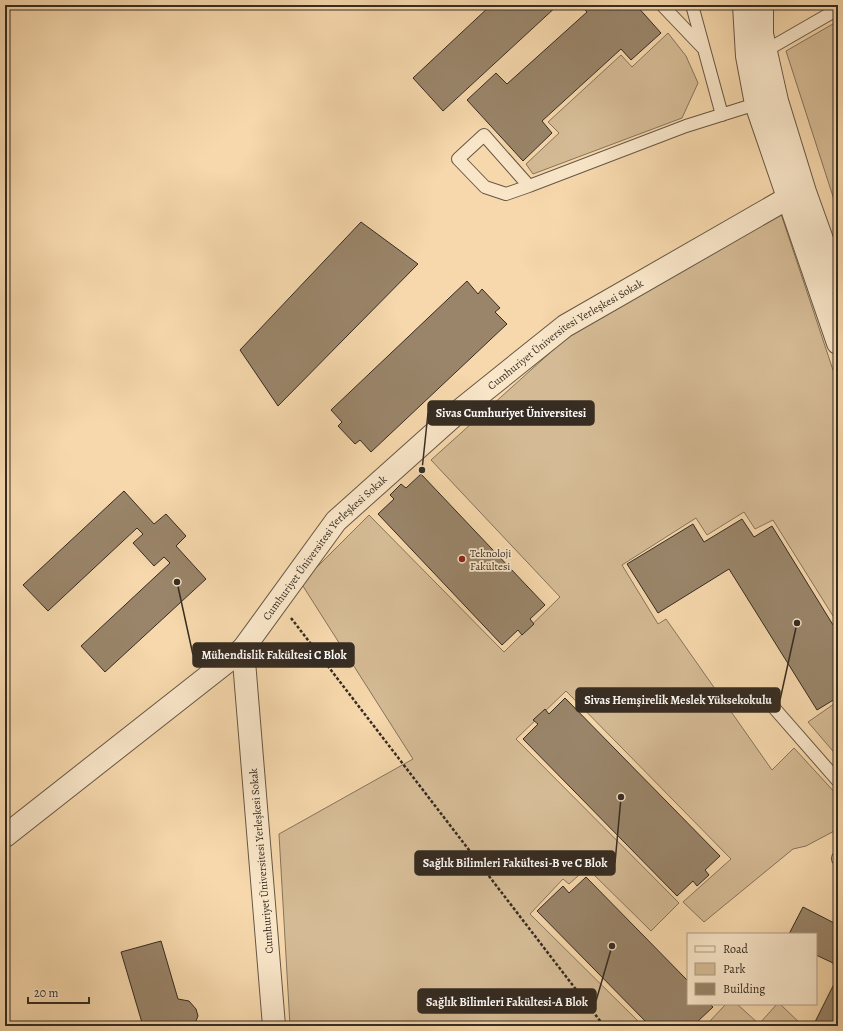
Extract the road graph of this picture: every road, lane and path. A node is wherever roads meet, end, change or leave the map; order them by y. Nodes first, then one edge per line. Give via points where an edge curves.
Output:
1 (662, 5) edge
2 (692, 5) edge
3 (744, 5) edge
4 (762, 5) edge
5 (838, 9) edge
6 (704, 49) junction
7 (765, 51) junction
8 (756, 104) junction
9 (722, 115) junction
10 (529, 186) junction
11 (788, 198) junction
12 (838, 284) edge
13 (838, 343) edge
14 (278, 601) junction
15 (243, 649) junction
16 (768, 701) dead end
17 (838, 781) edge
18 (5, 836) edge
19 (274, 1026) edge
20 (604, 1026) edge

1 - 6 lane
2 - 6 lane
3 - 8 street via 747,56
4 - 7 street
5 - 7 lane
6 - 9 lane
7 - 12 street via 796,162
8 - 9 lane
8 - 11 street
9 - 10 lane via 686,126
10 - 10 lane via 506,194 485,187 458,159 484,135
11 - 13 street
11 - 14 street, Cumhuriyet Üniversitesi Yerleşkesi Sokak via 565,326 459,410 336,521
14 - 15 street, Cumhuriyet Üniversitesi Yerleşkesi Sokak
14 - 20 path
15 - 18 street, Cumhuriyet Üniversitesi Yerleşkesi Sokak
15 - 19 street, Cumhuriyet Üniversitesi Yerleşkesi Sokak
16 - 17 lane

